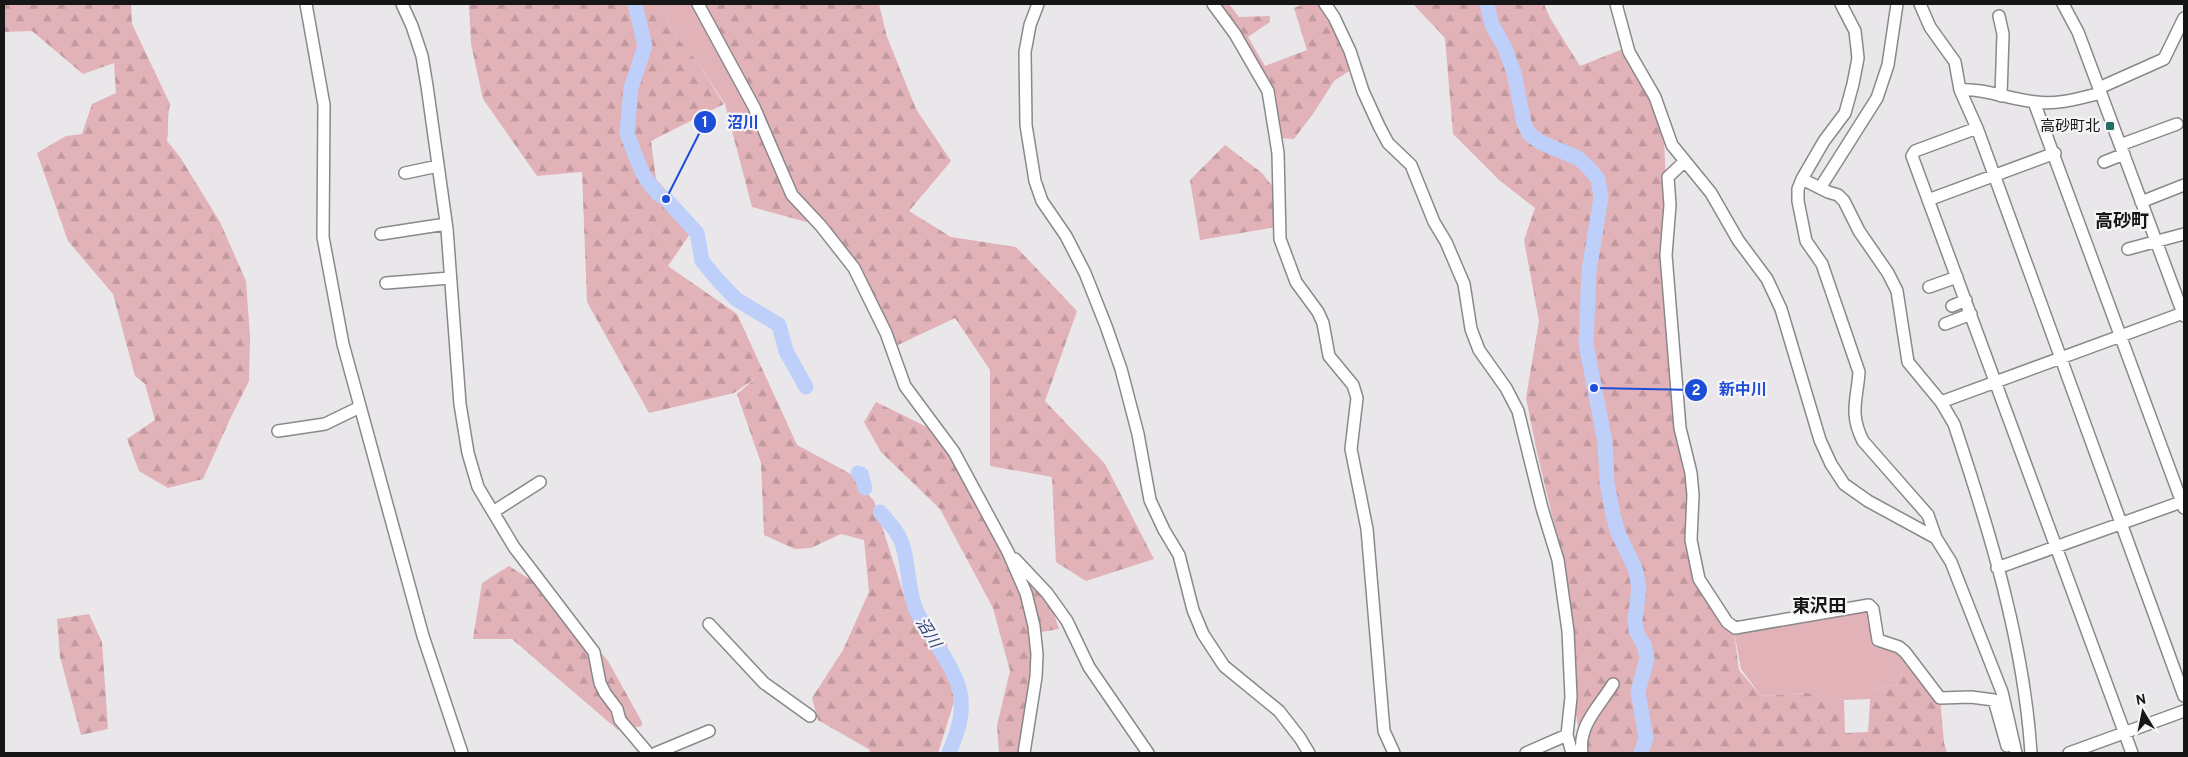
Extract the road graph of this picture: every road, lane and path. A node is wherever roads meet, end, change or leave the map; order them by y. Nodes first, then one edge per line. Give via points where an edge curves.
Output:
1 (306, 4) edge
2 (402, 4) edge
3 (698, 4) edge
4 (1038, 4) edge
5 (1213, 4) edge
6 (1325, 4) edge
7 (1616, 4) edge
8 (1841, 4) edge
9 (1898, 4) edge
10 (1920, 4) edge
11 (2063, 4) edge
12 (1999, 16) dead end
13 (2184, 18) edge
14 (1960, 90) junction
15 (2100, 90) junction
16 (2001, 96) junction
17 (2034, 102) junction
18 (2177, 124) dead end
19 (1977, 128) junction
20 (2122, 150) junction
21 (2055, 153) junction
22 (1686, 161) junction
23 (2104, 162) dead end
24 (438, 166) junction
25 (405, 172) dead end
26 (1993, 174) junction
27 (1802, 179) junction
28 (2184, 185) edge
29 (1820, 188) junction
30 (1928, 200) junction
31 (2141, 202) junction
32 (446, 224) junction
33 (381, 234) dead end
34 (2184, 234) edge
35 (2157, 242) junction
36 (2128, 249) dead end
37 (1957, 276) junction
38 (450, 278) junction
39 (386, 283) dead end
40 (1930, 287) dead end
41 (1966, 300) junction
42 (1952, 306) dead end
43 (1971, 314) junction
44 (2184, 314) edge
45 (1945, 324) dead end
46 (2121, 336) junction
47 (2061, 358) junction
48 (1996, 382) junction
49 (1941, 402) junction
50 (360, 407) junction
51 (278, 431) dead end
52 (540, 482) dead end
53 (2183, 504) edge
54 (493, 512) junction
55 (2121, 524) junction
56 (1936, 538) junction
57 (2056, 548) junction
58 (1008, 552) junction
59 (1997, 568) junction
60 (709, 624) dead end
61 (1613, 684) dead end
62 (2184, 696) edge
63 (2184, 711) edge
64 (810, 716) dead end
65 (709, 731) dead end
66 (2125, 734) junction
67 (1567, 735) junction
68 (2011, 750) edge
69 (462, 753) edge
70 (648, 753) edge
71 (656, 753) edge
72 (1024, 753) edge
73 (1148, 753) edge
74 (1309, 753) edge
75 (1394, 753) edge
76 (1526, 753) edge
77 (1572, 753) edge
78 (1582, 753) edge
79 (2031, 753) edge
80 (2069, 753) edge
81 (2132, 753) edge

1 - 50 street via 324,105 324,237 344,344
2 - 24 street via 422,56
3 - 58 street via 754,107 792,195 854,268 886,333 905,386 954,452
4 - 74 street via 1025,52 1025,117 1035,182 1042,201 1085,272 1106,326 1128,397 1150,500 1180,555 1203,634 1224,666 1279,712
5 - 75 street via 1235,34 1268,91 1278,153 1280,239 1296,282 1323,323 1328,356 1353,385 1357,398 1351,449 1368,529 1384,731
6 - 67 street via 1350,51 1379,126 1388,143 1411,164 1434,222 1446,242 1464,284 1471,329 1479,350 1518,410 1558,560 1571,697
7 - 22 street via 1630,52 1655,97 1672,145
8 - 27 street via 1855,31 1858,58 1853,84 1846,113 1824,141
9 - 29 street via 1888,65 1877,98
10 - 14 street via 1930,27 1955,62
11 - 15 street via 2078,32
12 - 16 street via 2003,34
13 - 15 street via 2164,60
14 - 16 street
14 - 19 street
15 - 17 street via 2063,102
15 - 20 street
16 - 17 street
17 - 21 street
18 - 20 street
19 - 26 street
19 - 30 street via 1914,151 1912,156
20 - 23 street
20 - 31 street
21 - 26 street
21 - 46 street
22 - 56 street via 1711,192 1738,240 1767,279 1783,317 1820,440 1844,484 1868,501
22 - 68 street via 1668,178 1670,205 1666,254 1680,428 1691,473 1691,540 1698,579 1735,628 1868,605 1873,609 1878,640 1905,652 1940,698 1994,700
24 - 25 street
24 - 32 street
26 - 30 street
26 - 47 street
27 - 29 street
27 - 56 street via 1798,201 1806,241 1822,264 1858,372 1853,411 1856,426 1863,440 1928,515
28 - 31 street
29 - 49 street via 1844,201 1859,231 1888,273 1897,291 1908,362
30 - 37 street
31 - 35 street
32 - 33 street
32 - 38 street
34 - 35 street
35 - 36 street
35 - 44 street
37 - 40 street
37 - 41 street
38 - 39 street
38 - 54 street via 460,404 468,453 478,486
41 - 42 street
41 - 43 street
43 - 45 street
43 - 48 street
44 - 46 street
46 - 47 street
46 - 53 street
47 - 48 street
47 - 55 street
48 - 49 street
48 - 57 street
49 - 59 street via 1954,424
50 - 51 street via 325,424
50 - 69 street via 423,636
52 - 54 street
53 - 55 street
54 - 70 street via 514,547 594,652 600,683 617,709 620,720
55 - 57 street
55 - 62 street
56 - 68 street via 1951,562 2002,692 2010,717
57 - 59 street
57 - 66 street
58 - 72 street via 1026,592 1037,654
58 - 73 street via 1068,621 1090,667
59 - 79 street via 2012,620
60 - 64 street via 764,683
61 - 78 street via 1587,720
63 - 66 street
65 - 71 street
66 - 80 street
66 - 81 street
67 - 76 street
67 - 77 street

